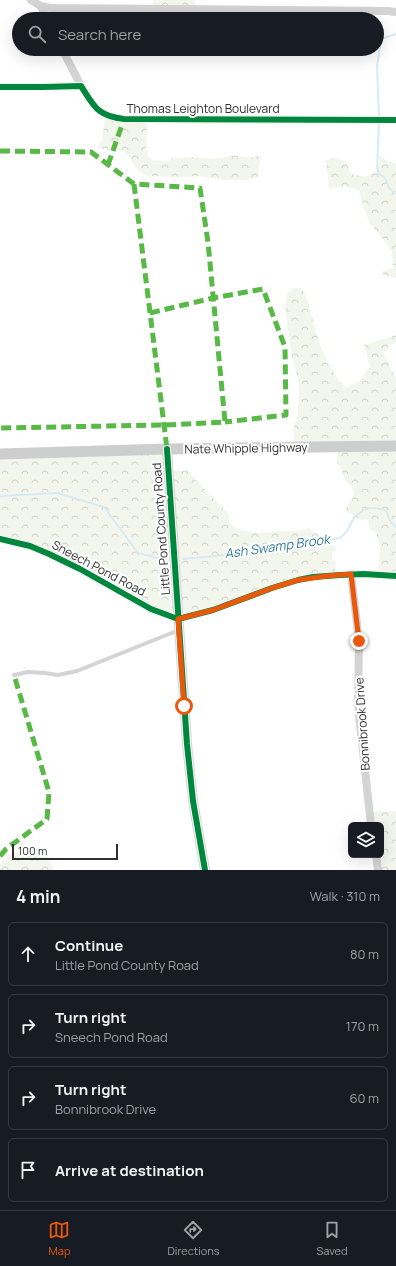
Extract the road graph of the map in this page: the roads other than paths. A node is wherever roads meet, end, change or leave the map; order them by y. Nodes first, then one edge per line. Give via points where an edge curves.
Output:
1 (31, 0) edge
2 (41, 6) junction
3 (43, 12) edge
4 (396, 12) edge
5 (66, 56) edge
6 (81, 86) junction
7 (0, 87) edge
8 (396, 120) edge
9 (396, 446) edge
10 (167, 449) junction
11 (0, 454) edge
12 (0, 539) edge
13 (351, 574) junction
14 (396, 576) edge
15 (178, 619) junction
16 (179, 630) junction
17 (14, 675) dead end
18 (371, 822) edge
19 (376, 858) edge
20 (205, 870) edge
21 (378, 870) edge

1 - 2 street
2 - 3 street
2 - 4 street
5 - 6 street, Thomas Leighton Boulevard
6 - 7 street
6 - 8 street, Thomas Leighton Boulevard via 98,111 115,118
9 - 10 main road, Nate Whipple Highway
10 - 11 main road, Nate Whipple Highway
10 - 15 street, Little Pond County Road
12 - 15 street, Sneech Pond Road via 30,546 49,554 152,609
13 - 14 street
13 - 15 street via 298,580 213,610
13 - 18 street, Bonnibrook Drive via 359,641 359,715
15 - 16 street, Little Pond County Road
16 - 17 lane via 77,671 58,675 28,672
16 - 20 street, Little Pond County Road via 188,763
19 - 21 street

